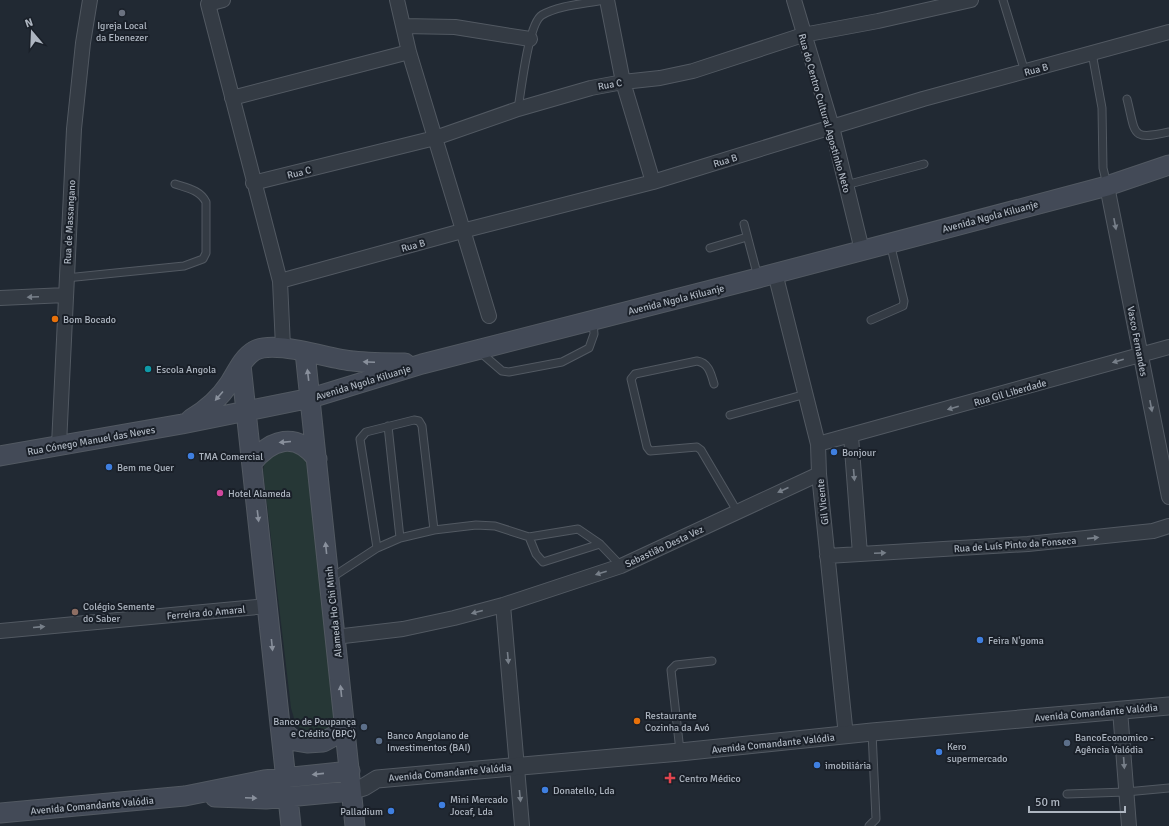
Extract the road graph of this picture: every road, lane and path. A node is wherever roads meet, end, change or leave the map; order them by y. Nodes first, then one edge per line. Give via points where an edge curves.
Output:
1 (90, 0) edge
2 (223, 0) edge
3 (397, 0) edge
4 (604, 0) edge
5 (607, 0) edge
6 (794, 0) edge
7 (971, 0) edge
8 (1003, 0) edge
9 (403, 26) junction
10 (1169, 32) edge
11 (804, 35) junction
12 (530, 39) junction
13 (408, 52) junction
14 (1092, 53) junction
15 (1025, 72) junction
16 (624, 82) junction
17 (232, 98) junction
18 (1127, 99) dead end
19 (518, 109) junction
20 (832, 127) junction
21 (1169, 132) edge
22 (435, 138) junction
23 (924, 164) dead end
24 (1169, 165) edge
25 (653, 182) junction
26 (253, 183) junction
27 (175, 184) dead end
28 (846, 185) junction
29 (1107, 186) junction
30 (744, 224) dead end
31 (462, 231) junction
32 (747, 237) junction
33 (890, 243) junction
34 (710, 248) dead end
35 (862, 250) junction
36 (767, 276) junction
37 (66, 278) junction
38 (280, 281) junction
39 (66, 295) junction
40 (0, 298) edge
41 (489, 316) dead end
42 (593, 320) junction
43 (871, 320) dead end
44 (283, 347) junction
45 (1169, 347) edge
46 (477, 349) junction
47 (305, 352) junction
48 (1141, 355) junction
49 (241, 364) junction
50 (422, 364) junction
51 (714, 384) dead end
52 (806, 394) junction
53 (311, 398) junction
54 (246, 411) junction
55 (730, 415) dead end
56 (182, 424) junction
57 (388, 426) junction
58 (851, 436) junction
59 (818, 444) junction
60 (59, 445) junction
61 (0, 456) edge
62 (317, 459) junction
63 (252, 463) junction
64 (819, 474) junction
65 (1169, 497) edge
66 (737, 511) junction
67 (1169, 526) edge
68 (434, 530) junction
69 (529, 537) junction
70 (400, 538) junction
71 (600, 544) junction
72 (376, 548) junction
73 (860, 554) junction
74 (827, 556) junction
75 (621, 566) junction
76 (330, 580) junction
77 (503, 605) junction
78 (268, 606) junction
79 (0, 631) edge
80 (335, 637) junction
81 (712, 661) dead end
82 (1169, 706) edge
83 (1120, 710) junction
84 (344, 724) junction
85 (281, 730) junction
86 (872, 732) junction
87 (846, 736) junction
88 (680, 752) junction
89 (516, 766) junction
90 (350, 771) junction
91 (286, 778) junction
92 (377, 779) junction
93 (1169, 788) edge
94 (352, 791) junction
95 (1126, 792) junction
96 (1067, 794) dead end
97 (184, 796) junction
98 (288, 797) junction
99 (0, 813) edge
100 (291, 826) edge
101 (355, 826) edge
102 (522, 826) edge
103 (869, 826) edge
104 (1129, 826) edge

1 - 37 street, Rua de Massangano via 74,129
2 - 17 street via 208,4
3 - 9 street
4 - 12 lane via 553,10 540,16 532,28
5 - 16 street
6 - 11 street, Rua do Centro Cultural Agostinho Neto
7 - 11 street, Rua C via 878,22
8 - 15 lane
9 - 12 street via 455,27
9 - 13 street
10 - 14 street, Rua B
11 - 16 street, Rua C via 693,71
11 - 20 street, Rua do Centro Cultural Agostinho Neto
12 - 19 lane
13 - 17 street
13 - 22 street
14 - 15 street, Rua B
14 - 29 lane via 1102,108 1102,168
15 - 20 street, Rua B
16 - 19 street, Rua C via 591,88
16 - 25 street
17 - 26 street
18 - 21 lane via 1135,131 1142,136
19 - 22 street, Rua C
20 - 25 street, Rua B
20 - 28 street, Rua do Centro Cultural Agostinho Neto
22 - 26 street, Rua C
22 - 31 street
23 - 28 lane
24 - 29 main road, Avenida Ngola Kiluanje
25 - 31 street, Rua B
26 - 38 street
27 - 37 lane via 196,191 206,202 206,253 203,259 184,266
28 - 35 street, Rua do Centro Cultural Agostinho Neto
29 - 33 main road, Avenida Ngola Kiluanje
29 -> 48 street, Vasco Fernandes
30 - 32 lane
31 - 38 street, Rua B
31 - 41 street
32 - 34 lane
32 - 36 lane
33 - 35 main road, Avenida Ngola Kiluanje
33 - 43 lane via 904,302 903,306
35 - 36 main road, Avenida Ngola Kiluanje
36 - 42 main road, Avenida Ngola Kiluanje
36 - 52 street, Gil Vicente
37 - 39 street, Rua de Massangano
38 - 44 street
39 -> 40 street
39 - 60 street, Rua de Massangano
42 - 46 main road, Avenida Ngola Kiluanje
42 - 46 lane via 594,334 589,348 562,362 509,372 502,371
44 - 47 main road
44 - 49 main road via 273,346 254,351
45 - 48 street, Rua Gil Liberdade
46 - 50 main road, Avenida Ngola Kiluanje
50 -> 47 main road via 354,362
53 -> 47 main road, Alameda Ho Chi Minh
48 -> 58 street, Rua Gil Liberdade
48 -> 65 street, Vasco Fernandes
49 - 54 main road
49 -> 56 main road via 213,403
50 - 53 main road, Avenida Ngola Kiluanje
51 - 66 lane via 708,367 697,361 635,374 631,379 650,451 697,448 701,450
52 - 55 lane
52 - 59 street, Gil Vicente
53 - 54 main road, Avenida Ngola Kiluanje
53 - 62 main road, Alameda Ho Chi Minh
54 - 56 main road, Avenida Ngola Kiluanje
54 - 63 main road
56 - 60 main road, Rua Cónego Manuel das Neves
57 - 68 lane via 414,420 422,426
57 - 70 lane
57 - 72 lane via 366,432 360,439
58 - 59 street, Rua Gil Liberdade
58 -> 73 street
59 - 64 street, Gil Vicente
60 - 61 main road, Rua Cónego Manuel das Neves
62 -> 63 main road via 302,444 284,441 271,444
76 -> 62 main road, Alameda Ho Chi Minh
63 -> 78 main road
64 -> 66 street, Sebastião Desta Vez
64 - 74 street, Gil Vicente
66 - 75 street, Sebastião Desta Vez
73 -> 67 street, Rua de Luís Pinto da Fonseca via 1028,544 1152,531
68 - 69 lane via 476,525 495,526
68 - 70 lane
69 - 71 lane via 578,529
69 - 71 lane via 536,554 543,562
70 - 72 lane
71 - 75 lane
72 - 76 lane
73 - 74 street, Rua de Luís Pinto da Fonseca
74 - 87 street, Gil Vicente
75 -> 77 street, Sebastião Desta Vez
76 - 80 main road, Alameda Ho Chi Minh
77 -> 80 street, Sebastião Desta Vez via 403,629
77 -> 89 street
79 -> 78 street, Ferreira do Amaral
78 -> 85 main road
84 -> 80 main road, Alameda Ho Chi Minh
81 - 88 lane via 676,665 671,670
82 - 83 street, Avenida Comandante Valódia
83 - 86 street, Avenida Comandante Valódia
83 -> 95 street
84 - 85 main road via 338,734 324,742 294,741
84 - 90 main road, Alameda Ho Chi Minh
85 - 91 main road
86 - 87 street, Avenida Comandante Valódia
86 - 103 lane via 876,819
87 - 88 street, Avenida Comandante Valódia
88 - 89 street, Avenida Comandante Valódia
89 - 92 street, Avenida Comandante Valódia
89 -> 102 street
90 -> 91 main road, Avenida Comandante Valódia
90 - 92 street, Avenida Comandante Valódia
90 - 94 main road, Alameda Ho Chi Minh
91 - 97 main road, Avenida Comandante Valódia
91 - 98 main road
92 - 94 street, Avenida Comandante Valódia
93 - 95 lane
94 - 98 main road, Avenida Comandante Valódia
94 - 101 main road, Alameda Ho Chi Minh
95 - 96 lane
95 - 104 street
97 -> 98 main road, Avenida Comandante Valódia via 266,799
97 - 99 main road, Avenida Comandante Valódia
98 - 100 main road

